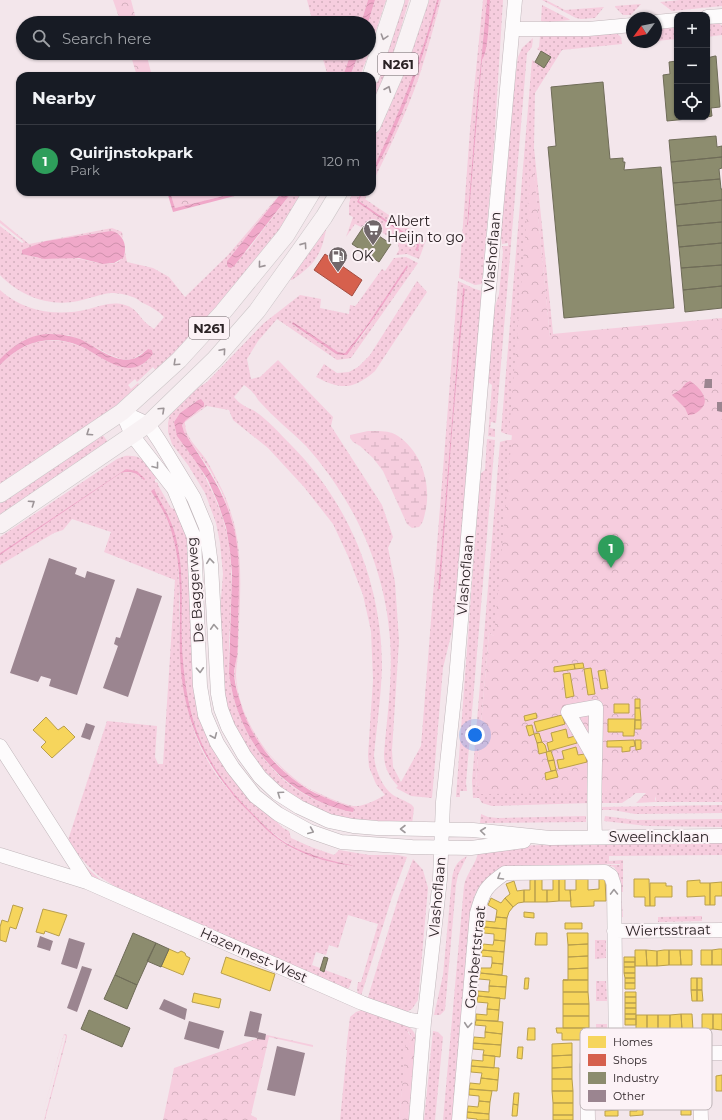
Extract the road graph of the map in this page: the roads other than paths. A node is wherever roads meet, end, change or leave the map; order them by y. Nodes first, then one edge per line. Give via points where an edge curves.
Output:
1 (396, 0) edge
2 (420, 0) edge
3 (515, 0) edge
4 (722, 16) edge
5 (710, 17) edge
6 (674, 20) edge
7 (662, 21) edge
8 (626, 26) edge
9 (513, 29) junction
10 (372, 72) edge
11 (376, 116) edge
12 (310, 196) edge
13 (337, 196) edge
14 (122, 412) junction
15 (148, 424) junction
16 (132, 435) junction
17 (0, 494) edge
18 (0, 525) edge
19 (0, 746) edge
20 (596, 759) dead end
21 (442, 830) junction
22 (722, 836) edge
23 (595, 837) junction
24 (550, 838) junction
25 (441, 847) junction
26 (0, 855) edge
27 (87, 882) junction
28 (722, 930) edge
29 (614, 931) junction
30 (424, 1022) junction
31 (616, 1028) edge
32 (712, 1052) edge
33 (722, 1052) edge
34 (588, 1110) edge
35 (701, 1110) edge
36 (416, 1120) edge
37 (459, 1120) edge
38 (588, 1120) edge
39 (701, 1120) edge

1 -> 10 main road, N261
11 -> 2 main road, N261 via 398,66
3 - 9 street, Vlashoflaan
4 - 5 street
6 - 7 street
8 - 9 street via 588,29
9 - 21 street, Vlashoflaan
12 -> 14 main road, N261 via 286,235 223,312 179,360
15 -> 13 main road, N261 via 215,359 258,311
14 - 15 street
14 - 16 street, De Baggerweg
14 -> 17 main road, N261
15 - 16 main road, N261
21 -> 15 street, De Baggerweg via 377,828 329,821 278,793 260,777 244,755 232,734 218,694 211,565 206,527 194,498
18 -> 16 main road, N261
16 -> 25 street, De Baggerweg via 174,489 194,537 200,686 205,715 217,743 232,768 255,796 278,814 309,831 341,842
19 - 27 street
20 - 23 street, Sweelincklaan
24 -> 21 street, Sweelincklaan via 473,830
21 - 25 street, Vlashoflaan
22 - 23 street, Sweelincklaan
23 - 24 street, Sweelincklaan
24 - 25 street, Sweelincklaan via 471,848
25 - 30 street, Vlashoflaan via 440,879
26 - 27 street, Hazennest-West
27 - 30 street, Hazennest-West via 362,1003 410,1020
28 - 29 street, Wiertsstraat
29 - 31 street, Gombertstraat
29 -> 37 street, Gombertstraat via 614,884 611,876 605,872 505,873 488,886 477,913
30 - 36 street, Vlashoflaan
32 - 33 street
34 - 38 street
35 - 39 street

